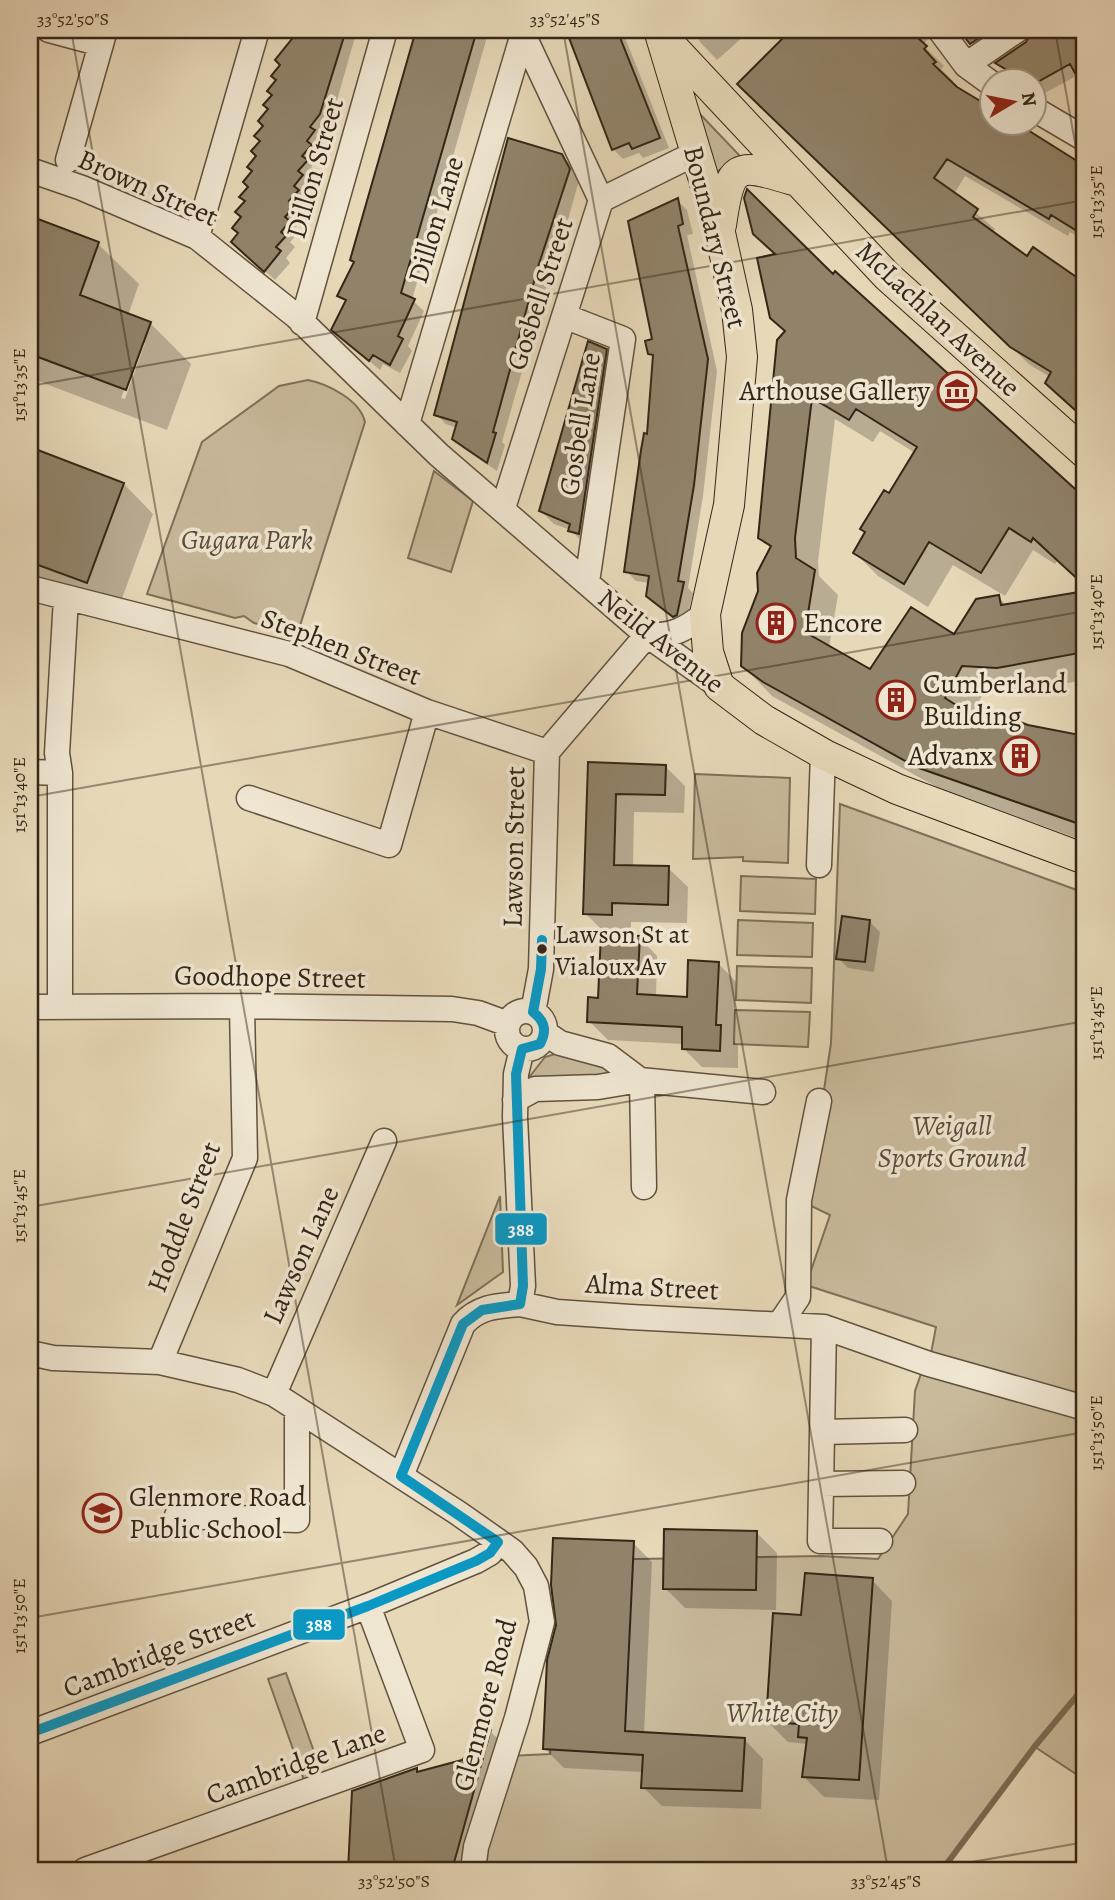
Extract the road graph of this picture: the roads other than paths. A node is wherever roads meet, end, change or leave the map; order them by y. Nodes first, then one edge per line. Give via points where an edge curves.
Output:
1 (49, 30) edge
2 (257, 30) edge
3 (385, 30) edge
4 (940, 30) edge
5 (1017, 30) edge
6 (522, 32) edge
7 (660, 32) edge
8 (103, 37) edge
9 (966, 65) junction
10 (978, 74) edge
11 (1048, 117) edge
12 (1085, 139) edge
13 (696, 153) junction
14 (68, 160) dead end
15 (30, 170) edge
16 (794, 180) junction
17 (601, 200) junction
18 (720, 233) junction
19 (197, 237) junction
20 (564, 316) junction
21 (302, 323) junction
22 (407, 424) junction
23 (1085, 453) edge
24 (503, 508) junction
25 (587, 582) junction
26 (30, 587) edge
27 (66, 598) junction
28 (705, 614) junction
29 (647, 635) junction
30 (719, 685) junction
31 (427, 712) junction
32 (547, 752) junction
33 (823, 754) junction
34 (30, 772) edge
35 (60, 773) junction
36 (249, 798) dead end
37 (1085, 859) edge
38 (819, 865) dead end
39 (242, 1006) junction
40 (30, 1007) edge
41 (60, 1007) junction
42 (539, 1022) junction
43 (508, 1024) junction
44 (522, 1049) junction
45 (641, 1081) junction
46 (763, 1092) dead end
47 (516, 1100) junction
48 (819, 1101) dead end
49 (384, 1141) dead end
50 (644, 1187) dead end
51 (520, 1304) junction
52 (781, 1322) junction
53 (824, 1327) junction
54 (30, 1353) edge
55 (160, 1362) junction
56 (274, 1394) junction
57 (1085, 1408) edge
58 (297, 1410) junction
59 (905, 1430) dead end
60 (822, 1432) junction
61 (401, 1476) junction
62 (903, 1483) dead end
63 (821, 1484) junction
64 (177, 1516) dead end
65 (880, 1541) dead end
66 (498, 1542) junction
67 (368, 1606) junction
68 (30, 1733) edge
69 (85, 1870) edge
70 (473, 1870) edge

1 - 8 street
2 - 19 street
3 - 21 street, Dillon Street
4 - 9 street
5 - 9 street
6 - 17 street
6 - 22 street, Dillon Lane
7 - 13 main road, Boundary Street
7 - 16 main road, McLachlan Avenue
8 - 14 street
9 - 10 street
11 - 12 street
13 - 17 street, Gosbell Street
13 - 18 main road, Boundary Street
15 - 19 street, Brown Street
16 - 18 main road, McLachlan Avenue via 754,167 743,170 729,184
16 - 23 main road, McLachlan Avenue via 887,276
17 - 20 street, Gosbell Street
18 - 28 main road, Boundary Street via 742,357 729,505
19 - 21 street, Brown Street
20 - 24 street, Gosbell Street
20 - 25 street, Gosbell Lane via 623,338
21 - 22 street, Neild Avenue
22 - 24 street, Neild Avenue
24 - 25 street, Neild Avenue
25 - 29 street, Neild Avenue
26 - 27 street, Stephen Street
27 - 31 street, Stephen Street via 289,654
27 - 35 street via 57,754
28 - 29 street via 679,632
28 - 30 main road, Boundary Street via 708,652
29 - 30 street, Neild Avenue
29 - 32 street, Lawson Street
30 - 33 main road, Neild Avenue
31 - 32 street, Stephen Street
31 - 36 street via 389,845
32 - 42 street, Lawson Street
33 - 37 main road, Neild Avenue via 897,789
33 - 38 street
34 - 35 street
35 - 41 street
39 - 41 street, Goodhope Street
39 - 43 street, Goodhope Street via 452,1009
39 - 55 street, Hoddle Street via 245,1158
40 - 41 street, Goodhope Street
42 - 43 street via 521,1012
42 - 44 street via 534,1048
42 - 45 street via 560,1043 608,1056
43 - 44 street via 509,1039
44 - 47 street
45 - 46 street
45 - 47 street via 535,1090
45 - 50 street
47 - 51 street
48 - 52 street via 799,1200 798,1297
49 - 56 street, Lawson Lane
51 - 52 street, Alma Street via 557,1312
51 - 61 street via 491,1306 471,1315 464,1324
52 - 53 street, Alma Street
53 - 57 street, Alma Street via 929,1364
53 - 60 street
54 - 55 street, Glenmore Road
55 - 56 street, Glenmore Road via 238,1380
56 - 58 street, Glenmore Road
58 - 61 street, Glenmore Road
58 - 64 street via 297,1520
59 - 60 street
60 - 63 street
61 - 66 street, Glenmore Road
62 - 63 street
63 - 65 street via 820,1541
66 - 67 street, Cambridge Street via 475,1561
66 - 70 street, Glenmore Road via 526,1567 536,1586 542,1622
67 - 68 street, Cambridge Street
67 - 69 street, Cambridge Lane via 422,1751

